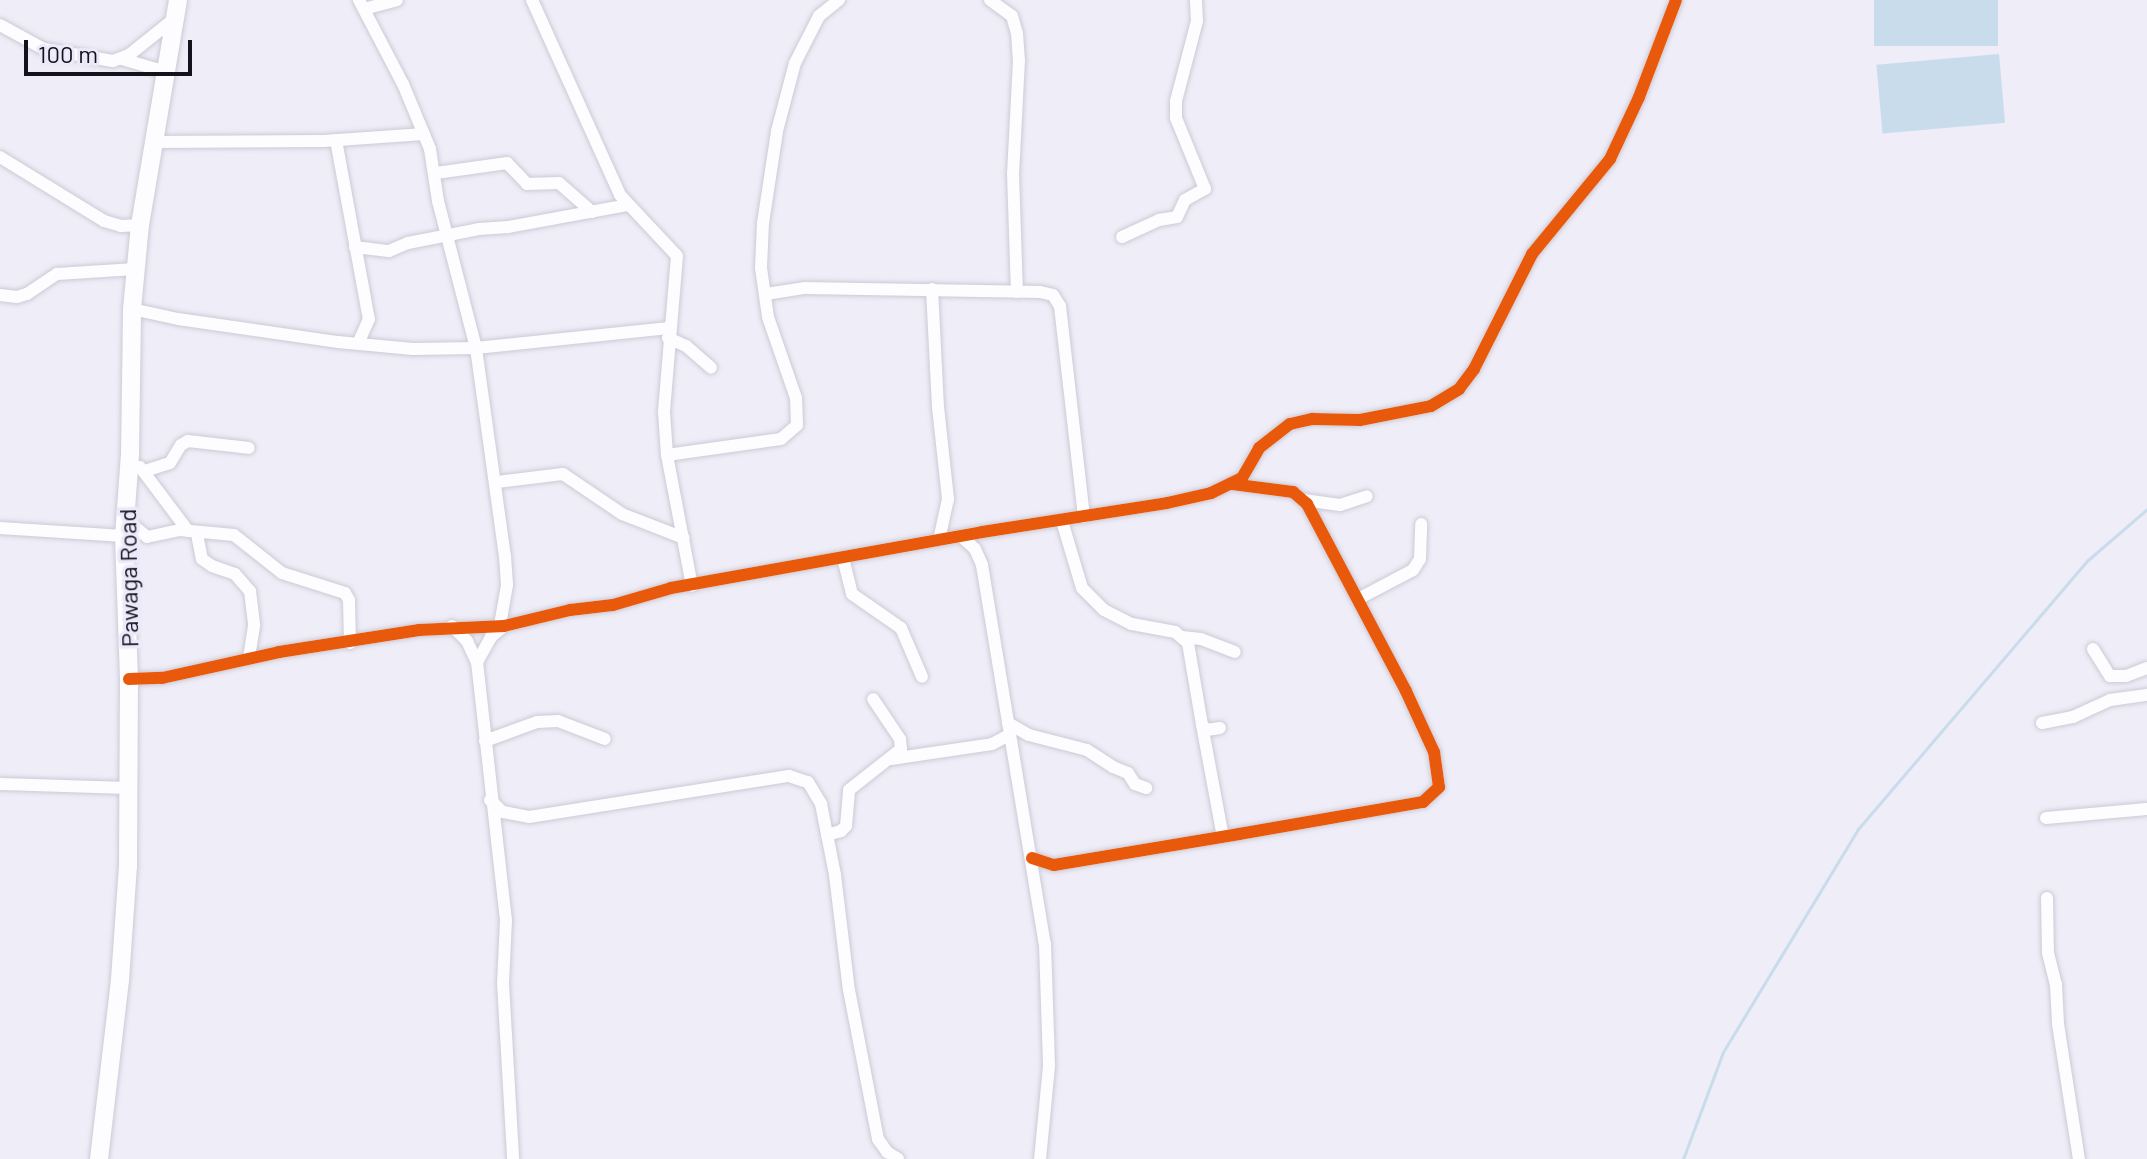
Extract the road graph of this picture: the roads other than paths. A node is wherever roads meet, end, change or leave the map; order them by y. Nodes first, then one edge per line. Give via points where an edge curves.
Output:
1 (178, 0) edge
2 (397, 0) edge
3 (532, 0) edge
4 (815, 0) edge
5 (839, 0) edge
6 (990, 0) edge
7 (1196, 0) edge
8 (1676, 0) edge
9 (362, 4) edge
10 (827, 8) junction
11 (174, 19) junction
12 (0, 25) edge
13 (122, 59) junction
14 (166, 72) junction
15 (424, 134) junction
16 (336, 140) junction
17 (155, 142) junction
18 (0, 157) edge
19 (436, 173) junction
20 (628, 205) junction
21 (592, 212) junction
22 (140, 225) junction
23 (450, 236) junction
24 (1122, 237) dead end
25 (355, 247) junction
26 (135, 269) junction
27 (932, 289) junction
28 (1017, 292) junction
29 (766, 294) junction
30 (0, 295) edge
31 (132, 309) junction
32 (668, 333) junction
33 (358, 344) junction
34 (476, 348) junction
35 (711, 368) dead end
36 (249, 448) dead end
37 (130, 455) junction
38 (667, 455) junction
39 (145, 471) junction
40 (497, 482) junction
41 (1231, 484) junction
42 (1367, 496) dead end
43 (1304, 500) junction
44 (1084, 517) junction
45 (1062, 521) junction
46 (1421, 524) dead end
47 (125, 527) junction
48 (0, 528) edge
49 (192, 532) junction
50 (961, 536) junction
51 (684, 538) junction
52 (939, 540) junction
53 (843, 558) junction
54 (692, 586) junction
55 (1358, 599) junction
56 (452, 626) junction
57 (502, 626) junction
58 (1182, 637) junction
59 (350, 643) junction
60 (2093, 649) dead end
61 (1235, 652) dead end
62 (249, 659) junction
63 (477, 662) junction
64 (2147, 668) edge
65 (922, 677) dead end
66 (129, 679) junction
67 (2147, 695) edge
68 (873, 699) dead end
69 (2042, 723) dead end
70 (1202, 725) junction
71 (1220, 728) dead end
72 (1008, 729) junction
73 (605, 739) dead end
74 (485, 741) junction
75 (891, 759) junction
76 (0, 784) edge
77 (129, 788) junction
78 (1146, 788) dead end
79 (490, 800) junction
80 (2147, 809) edge
81 (2046, 818) dead end
82 (827, 835) junction
83 (1223, 837) junction
84 (1032, 858) junction
85 (2047, 898) dead end
86 (99, 1159) edge
87 (513, 1159) edge
88 (898, 1159) edge
89 (1040, 1159) edge
90 (2079, 1159) edge

1 - 11 main road, Pawaga Road
2 - 9 street
3 - 20 street
4 - 10 street
5 - 10 street
6 - 28 street via 1012,16 1017,33
7 - 24 street via 1197,21 1176,118 1205,189 1185,200 1177,217
8 - 41 street via 1610,159 1532,254 1459,389 1431,406 1393,416 1290,424 1266,441 1242,478
9 - 15 street
10 - 29 street via 802,45 782,110 763,223
11 - 13 street
11 - 14 main road, Pawaga Road
12 - 13 street via 52,51
13 - 14 street
14 - 17 main road, Pawaga Road
15 - 16 street
15 - 19 street
16 - 17 street
16 - 25 street
17 - 22 main road, Pawaga Road
18 - 22 street via 104,221
19 - 21 street via 507,163 523,182 559,183
19 - 23 street via 438,201
20 - 21 street
20 - 32 street via 677,256
21 - 23 street
22 - 26 main road, Pawaga Road
23 - 25 street via 389,251
23 - 34 street
25 - 33 street via 369,319
26 - 30 street via 57,274 27,294
26 - 31 main road, Pawaga Road
27 - 28 street
27 - 29 street via 804,288
27 - 52 street via 948,499
28 - 44 street via 1047,292 1059,302
29 - 38 street via 768,317 796,398 797,425 781,439
31 - 33 street
31 - 37 main road, Pawaga Road
32 - 34 street
32 - 35 street
32 - 38 street
33 - 34 street
34 - 40 street
36 - 39 street via 188,441 170,463
37 - 39 street
37 - 47 main road, Pawaga Road
38 - 51 street
39 - 49 street
40 - 51 street via 563,474 610,507
40 - 57 street via 507,577
41 - 43 street via 1293,492
41 - 44 street via 1211,493
42 - 43 street via 1340,505
43 - 55 street
44 - 45 street
45 - 50 street
45 - 58 street via 1082,588 1104,610 1132,624 1160,627
46 - 55 street via 1420,559 1413,570
47 - 48 street
47 - 49 street via 147,537
47 - 66 main road, Pawaga Road
49 - 59 street via 234,535 282,573 345,593
49 - 62 street via 202,559 235,574 250,591 254,626
50 - 52 street
50 - 72 street via 982,565
51 - 54 street
52 - 53 street
53 - 54 street
53 - 65 street via 849,589 901,628
54 - 57 street
55 - 83 street via 1434,752 1439,787 1423,802
56 - 57 street
56 - 59 street
56 - 63 street
57 - 63 street
58 - 61 street
58 - 70 street via 1190,647
59 - 62 street
60 - 64 street via 2110,676
62 - 66 street via 173,677
63 - 74 street
66 - 77 main road, Pawaga Road
67 - 69 street via 2110,700 2073,717
68 - 75 street via 901,744
70 - 71 street via 1207,730
70 - 83 street
72 - 75 street via 992,744
72 - 78 street via 1087,750
72 - 84 street
73 - 74 street via 558,721 537,722
74 - 79 street
75 - 82 street via 849,790 846,826
76 - 77 street
77 - 86 main road, Pawaga Road via 126,928
79 - 82 street via 503,812 529,817 800,777 815,790
79 - 87 street via 506,920 503,983
80 - 81 street
82 - 88 street via 869,1103 878,1139
83 - 84 street via 1054,865
84 - 89 street via 1048,1000 1049,1066
85 - 90 street via 2048,953

